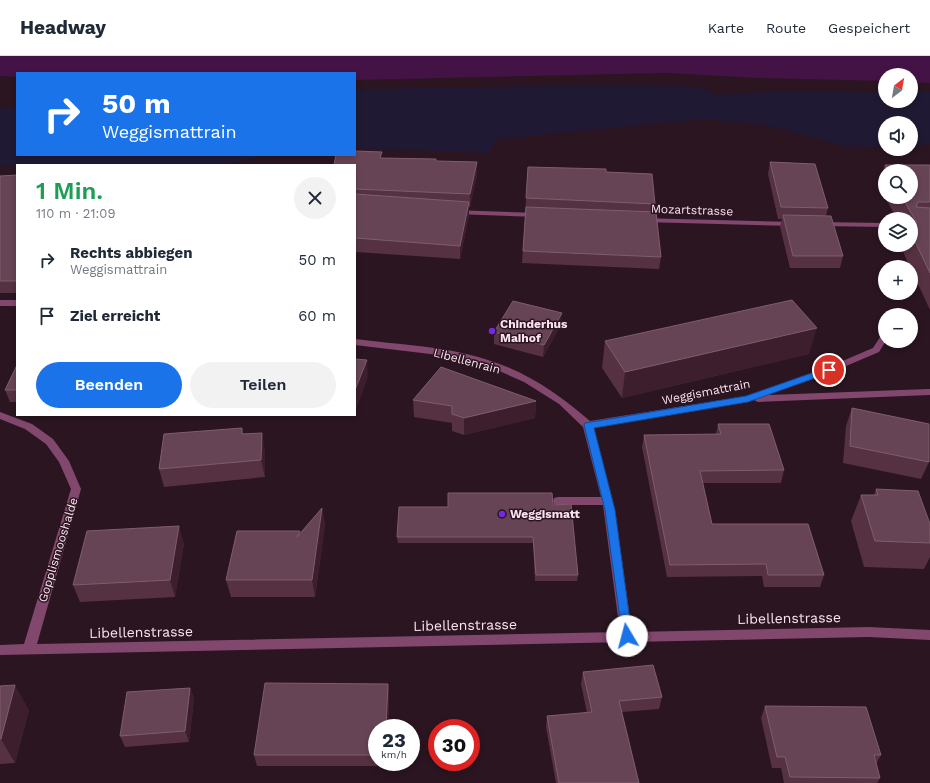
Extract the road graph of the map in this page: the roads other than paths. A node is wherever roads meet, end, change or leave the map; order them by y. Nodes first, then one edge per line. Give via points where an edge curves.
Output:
1 (449, 211) edge
2 (552, 216) edge
3 (630, 220) edge
4 (800, 224) edge
5 (816, 224) edge
6 (878, 224) edge
7 (16, 302) edge
8 (0, 304) edge
9 (356, 342) edge
10 (878, 347) edge
11 (928, 392) dead end
12 (748, 399) junction
13 (0, 415) edge
14 (588, 425) junction
15 (558, 501) dead end
16 (608, 501) junction
17 (930, 635) edge
18 (627, 636) junction
19 (28, 649) junction
20 (0, 650) edge

1 - 2 street
3 - 4 street, Mozartstrasse
5 - 6 street
7 - 8 street
9 - 14 street, Libellenrain via 448,353 491,364 527,380 562,402
10 - 12 street, Weggismattrain via 829,370
11 - 12 street
12 - 14 street, Weggismattrain
13 - 19 street, Gopplismooshalde via 25,423 49,440 68,465 76,489
14 - 16 street
15 - 16 street
16 - 18 street
17 - 18 street, Libellenstrasse via 869,632
18 - 19 street, Libellenstrasse
19 - 20 street, Libellenstrasse

